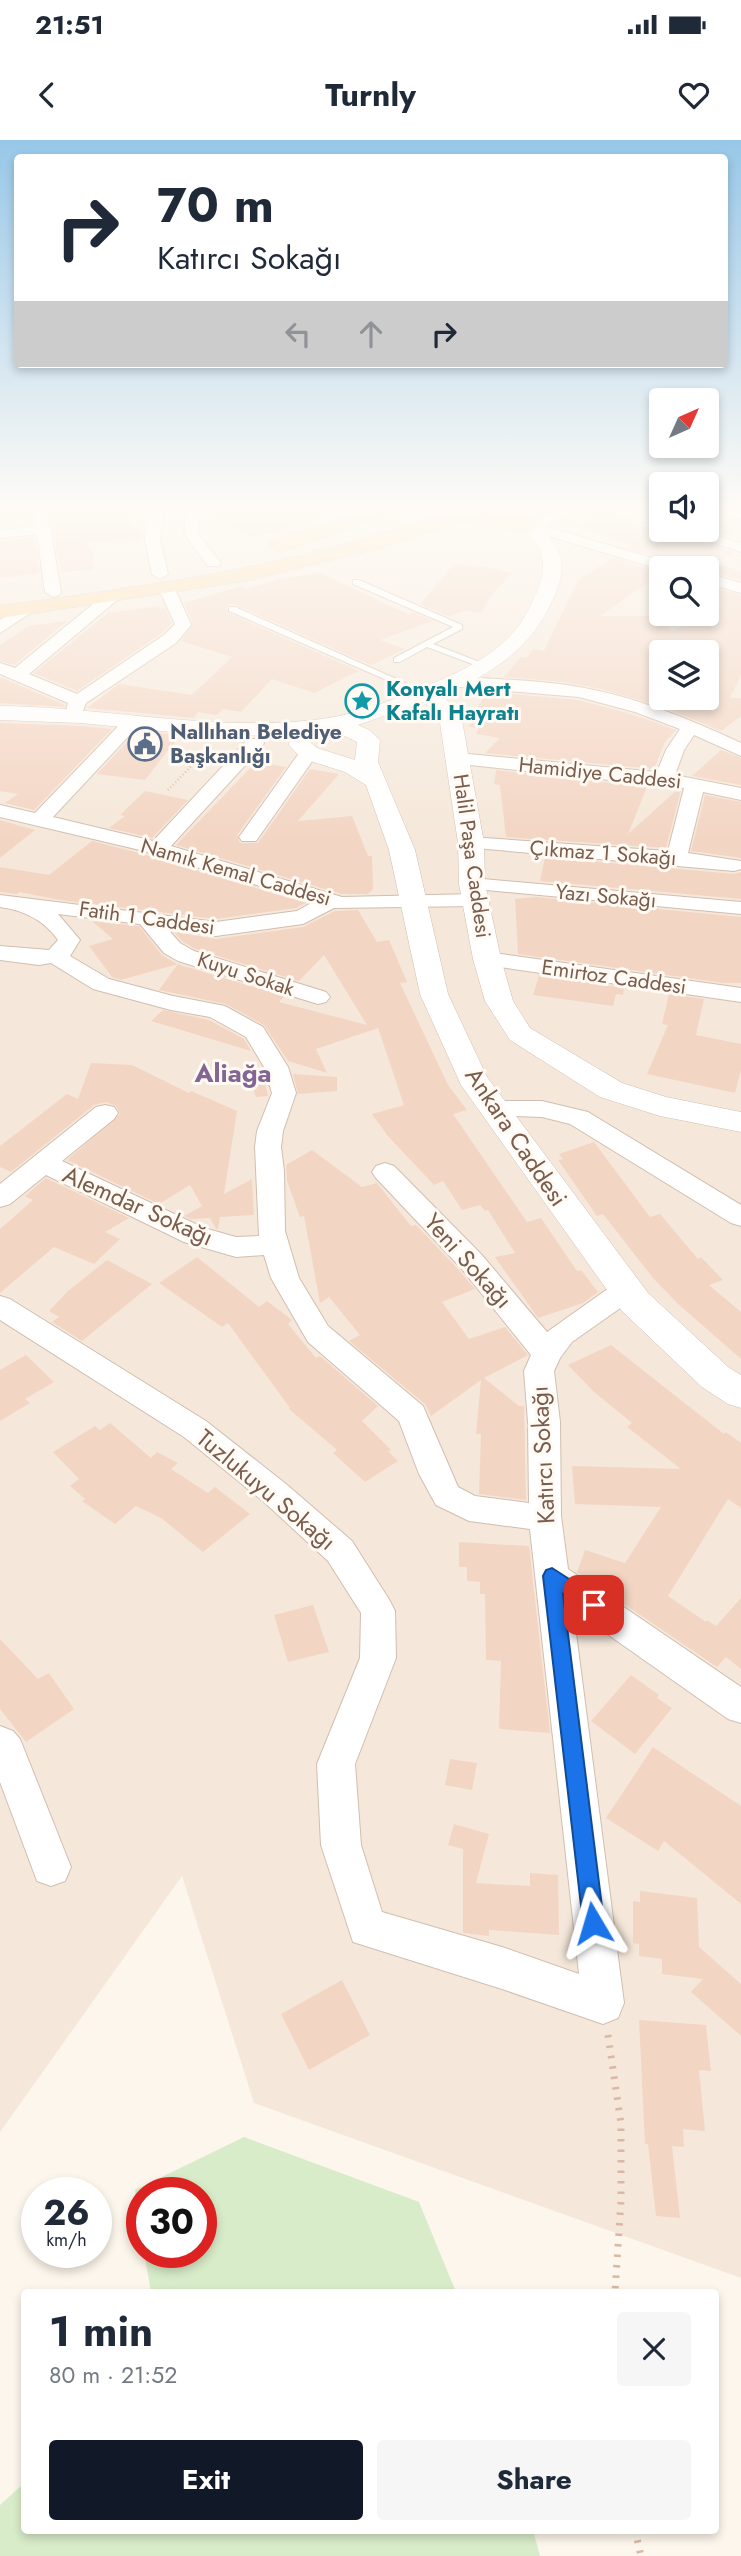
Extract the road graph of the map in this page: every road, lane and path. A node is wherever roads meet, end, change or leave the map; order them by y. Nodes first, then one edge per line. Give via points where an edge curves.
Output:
1 (18, 615) edge
2 (90, 615) edge
3 (180, 615) edge
4 (245, 615) edge
5 (431, 615) edge
6 (536, 615) edge
7 (0, 628) edge
8 (426, 644) junction
9 (397, 660) dead end
10 (486, 666) junction
11 (0, 668) edge
12 (18, 674) junction
13 (456, 682) junction
14 (426, 694) junction
15 (76, 708) junction
16 (0, 713) edge
17 (142, 722) junction
18 (325, 726) junction
19 (690, 727) junction
20 (220, 737) junction
21 (369, 740) junction
22 (255, 743) junction
23 (741, 750) edge
24 (309, 753) junction
25 (458, 759) junction
26 (664, 778) junction
27 (376, 781) junction
28 (695, 783) junction
29 (168, 790) dead end
30 (741, 794) edge
31 (0, 811) edge
32 (38, 821) junction
33 (249, 837) dead end
34 (471, 843) junction
35 (158, 848) junction
36 (677, 858) junction
37 (734, 865) dead end
38 (473, 892) junction
39 (331, 900) junction
40 (0, 901) edge
41 (415, 903) junction
42 (741, 908) edge
43 (147, 918) junction
44 (216, 929) junction
45 (0, 953) edge
46 (186, 956) junction
47 (55, 957) junction
48 (487, 959) junction
49 (0, 961) edge
50 (741, 995) edge
51 (318, 997) dead end
52 (493, 1109) junction
53 (105, 1113) dead end
54 (741, 1122) edge
55 (43, 1163) junction
56 (385, 1172) dead end
57 (3, 1190) edge
58 (741, 1217) edge
59 (275, 1245) junction
60 (626, 1290) junction
61 (0, 1306) edge
62 (547, 1353) junction
63 (741, 1394) edge
64 (545, 1516) junction
65 (552, 1576) junction
66 (741, 1707) edge
67 (0, 1743) edge
68 (51, 1867) dead end
69 (603, 2003) junction
70 (615, 2289) edge
71 (636, 2534) edge
72 (641, 2556) edge

1 - 7 street
2 - 12 street
3 - 15 street via 183,625 170,639
4 - 14 lane
5 - 8 lane via 459,627
6 - 10 street via 496,661
8 - 9 lane
8 - 10 lane
10 - 13 street
11 - 12 street
12 - 15 street
13 - 14 street
13 - 19 street via 580,692 658,713
14 - 18 street
14 - 21 street via 382,721
14 - 25 street, Halil Paşa Caddesi via 450,715
15 - 16 street
15 - 17 street
17 - 18 street via 271,731
17 - 20 street
17 - 32 street
18 - 21 street via 347,729
18 - 24 street via 300,738 300,745
19 - 23 street
19 - 26 street
20 - 22 street
20 - 29 path
21 - 24 street via 338,756
21 - 27 street, Ankara Caddesi via 366,762
22 - 24 street
22 - 35 street
24 - 27 street via 353,767
24 - 33 street
25 - 26 street, Hamidiye Caddesi
25 - 34 street, Halil Paşa Caddesi
26 - 28 street, Hamidiye Caddesi
27 - 41 street, Ankara Caddesi via 402,850
28 - 30 street, Hamidiye Caddesi
28 - 36 street
31 - 32 street, Namık Kemal Caddesi
32 - 35 street, Namık Kemal Caddesi
34 - 36 street, Çıkmaz 1 Sokağı
34 - 38 street, Halil Paşa Caddesi
35 - 39 street, Namık Kemal Caddesi
36 - 37 street, Çıkmaz 1 Sokağı
38 - 41 street, Namık Kemal Caddesi
38 - 42 street, Yazı Sokağı
38 - 48 street, Halil Paşa Caddesi
39 - 41 street, Namık Kemal Caddesi
39 - 44 street, Fatih 1 Caddesi via 303,918
40 - 43 street, Fatih 1 Caddesi
40 - 47 street via 41,912 58,923 69,940
41 - 52 street, Ankara Caddesi via 435,994 472,1078
43 - 44 street, Fatih 1 Caddesi
43 - 46 street, Kuyu Sokak via 172,948
44 - 46 street
45 - 47 street
46 - 51 street, Kuyu Sokak
47 - 49 street
47 - 59 street via 101,984 217,1011 255,1032 276,1067 284,1093 268,1147
48 - 50 street, Emirtoz Caddesi
48 - 54 street, Halil Paşa Caddesi via 506,1014 520,1034 541,1049 611,1090 660,1106
52 - 58 street via 542,1109 579,1118
52 - 60 street, Ankara Caddesi
53 - 55 street
55 - 57 street
55 - 59 street, Alemdar Sokağı via 194,1235 236,1248
56 - 62 street, Yeni Sokağı via 471,1261
59 - 64 street via 285,1278 318,1334 412,1414 447,1496 468,1508
60 - 62 street, Katırcı Sokağı via 562,1334
60 - 63 street, Ankara Caddesi via 715,1377
61 - 69 street, Tuzlukuyu Sokağı via 195,1429 265,1485 340,1551 377,1611 378,1658 336,1764 341,1845 367,1928
62 - 64 street, Katırcı Sokağı via 539,1371
64 - 65 street, Katırcı Sokağı
65 - 66 street
65 - 69 street, Katırcı Sokağı
67 - 68 street
69 - 70 path via 621,2124
71 - 72 path

